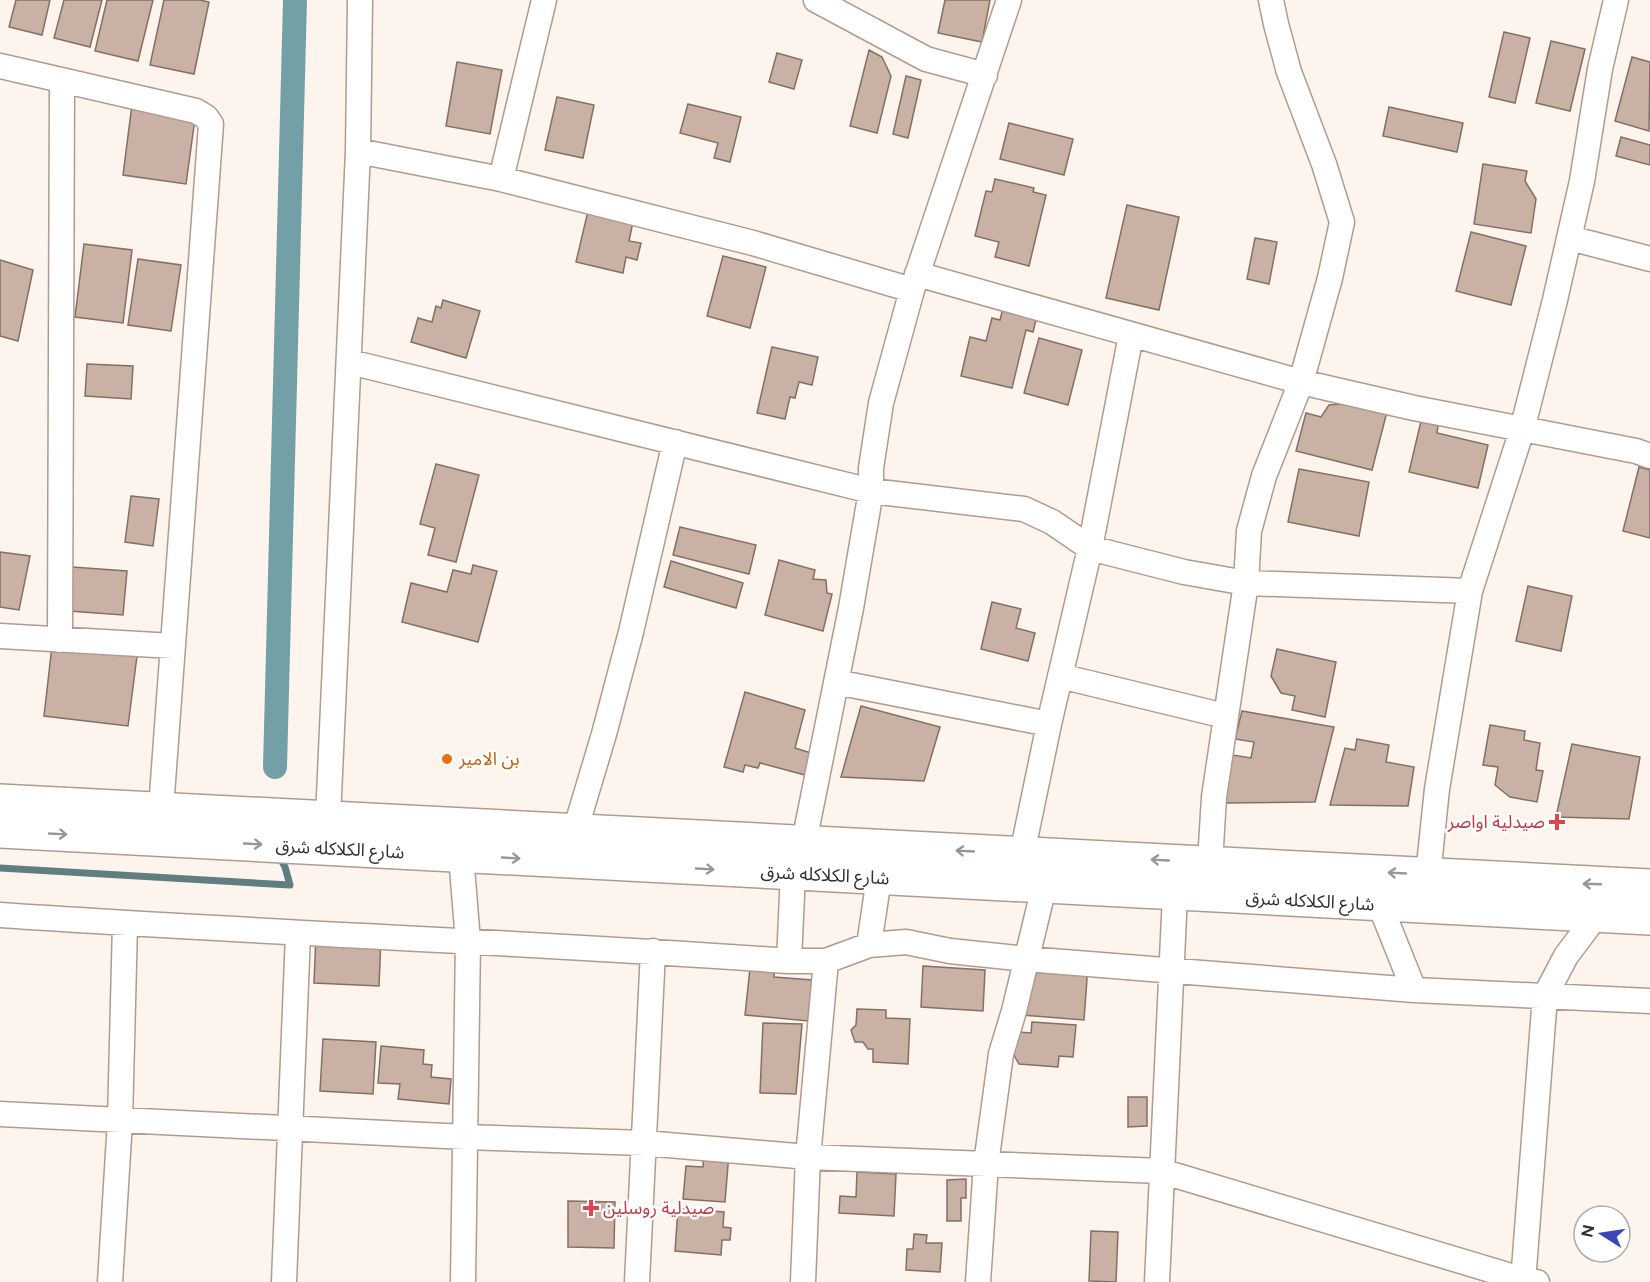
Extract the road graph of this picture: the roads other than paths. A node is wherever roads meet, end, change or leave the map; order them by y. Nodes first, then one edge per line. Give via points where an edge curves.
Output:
1 (360, 0) edge
2 (544, 0) edge
3 (816, 0) edge
4 (1009, 0) edge
5 (1271, 0) edge
6 (1616, 0) edge
7 (0, 66) edge
8 (985, 75) junction
9 (62, 81) junction
10 (358, 150) junction
11 (501, 179) junction
12 (1570, 238) junction
13 (1650, 259) edge
14 (915, 282) junction
15 (1131, 335) junction
16 (350, 362) junction
17 (1301, 382) junction
18 (1522, 429) junction
19 (675, 442) junction
20 (1650, 456) edge
21 (871, 490) junction
22 (1090, 548) junction
23 (1246, 584) junction
24 (1470, 591) junction
25 (0, 636) edge
26 (60, 640) junction
27 (173, 646) junction
28 (1060, 676) junction
29 (836, 682) junction
30 (1225, 716) junction
31 (1049, 724) junction
32 (0, 801) edge
33 (161, 809) junction
34 (328, 818) junction
35 (0, 831) edge
36 (575, 831) junction
37 (804, 842) junction
38 (1022, 854) junction
39 (461, 856) junction
40 (1210, 863) junction
41 (793, 873) junction
42 (1428, 875) junction
43 (879, 878) junction
44 (1650, 886) edge
45 (1044, 887) junction
46 (1175, 894) junction
47 (1209, 896) junction
48 (1380, 905) junction
49 (0, 915) edge
50 (1596, 916) junction
51 (1650, 918) edge
52 (125, 924) junction
53 (298, 934) junction
54 (468, 941) junction
55 (869, 945) junction
56 (653, 951) junction
57 (1026, 959) junction
58 (789, 960) junction
59 (826, 961) junction
60 (1173, 970) junction
61 (1414, 990) junction
62 (1545, 996) junction
63 (1650, 1001) edge
64 (0, 1114) edge
65 (120, 1121) junction
66 (291, 1128) junction
67 (465, 1137) junction
68 (644, 1143) junction
69 (808, 1157) junction
70 (986, 1164) junction
71 (1161, 1171) junction
72 (1528, 1281) edge
73 (110, 1282) edge
74 (284, 1282) edge
75 (463, 1282) edge
76 (638, 1282) edge
77 (802, 1282) edge
78 (978, 1282) edge
79 (1157, 1282) edge

1 - 10 street
2 - 11 street
3 - 8 street via 926,59
4 - 8 street
5 - 17 street via 1289,72 1342,222
6 - 12 street
7 - 9 street
8 - 14 street
9 - 26 street
9 - 27 street via 196,111 211,124
10 - 11 street
10 - 16 street
11 - 14 street
12 - 13 street
12 - 18 street
14 - 15 street
14 - 21 street via 881,403
15 - 17 street
15 - 22 street
16 - 19 street
16 - 34 street
17 - 18 street
17 - 23 street via 1264,476 1249,531
18 - 20 street
18 - 24 street
19 - 21 street
19 - 36 street via 631,632
21 - 22 street via 1024,509 1052,522
21 - 29 street
22 - 23 street
22 - 28 street
23 - 24 street
23 - 30 street
24 - 42 street via 1437,789
25 - 26 street
26 - 27 street
27 - 33 street
28 - 30 street
28 - 31 street
29 - 31 street
29 - 37 street
30 - 40 street
31 - 38 street
32 - 33 street, شارع الكلاكله شرق
33 - 34 street, شارع الكلاكله شرق
34 - 36 street, شارع الكلاكله شرق
35 -> 39 street, شارع الكلاكله شرق
36 - 37 street, شارع الكلاكله شرق
38 -> 37 street, شارع الكلاكله شرق
40 -> 38 street, شارع الكلاكله شرق
39 -> 41 street, شارع الكلاكله شرق
39 - 54 street
42 -> 40 street, شارع الكلاكله شرق
40 - 47 street
41 - 43 street, شارع الكلاكله شرق
41 - 58 street
44 -> 42 street, شارع الكلاكله شرق
43 - 45 street, شارع الكلاكله شرق
43 - 55 street
45 - 46 street, شارع الكلاكله شرق
45 - 57 street
46 - 47 street, شارع الكلاكله شرق
46 - 60 street
47 - 48 street, شارع الكلاكله شرق
48 - 50 street, شارع الكلاكله شرق
48 - 61 street
49 - 52 street
50 - 51 street, شارع الكلاكله شرق
50 - 62 street via 1566,956
52 - 53 street
52 - 65 street
53 - 54 street
53 - 66 street
54 - 56 street
54 - 67 street
55 - 57 street via 906,942
55 - 59 street
56 - 58 street
56 - 68 street
57 - 60 street
57 - 70 street via 1001,1054
58 - 59 street
59 - 69 street
60 - 61 street
60 - 71 street
61 - 62 street
62 - 63 street
62 - 72 street
64 - 65 street
65 - 66 street
65 - 73 street
66 - 67 street
66 - 74 street
67 - 68 street
67 - 75 street
68 - 69 street
68 - 76 street
69 - 70 street
69 - 77 street
70 - 71 street
70 - 78 street
71 - 72 street
71 - 79 street

